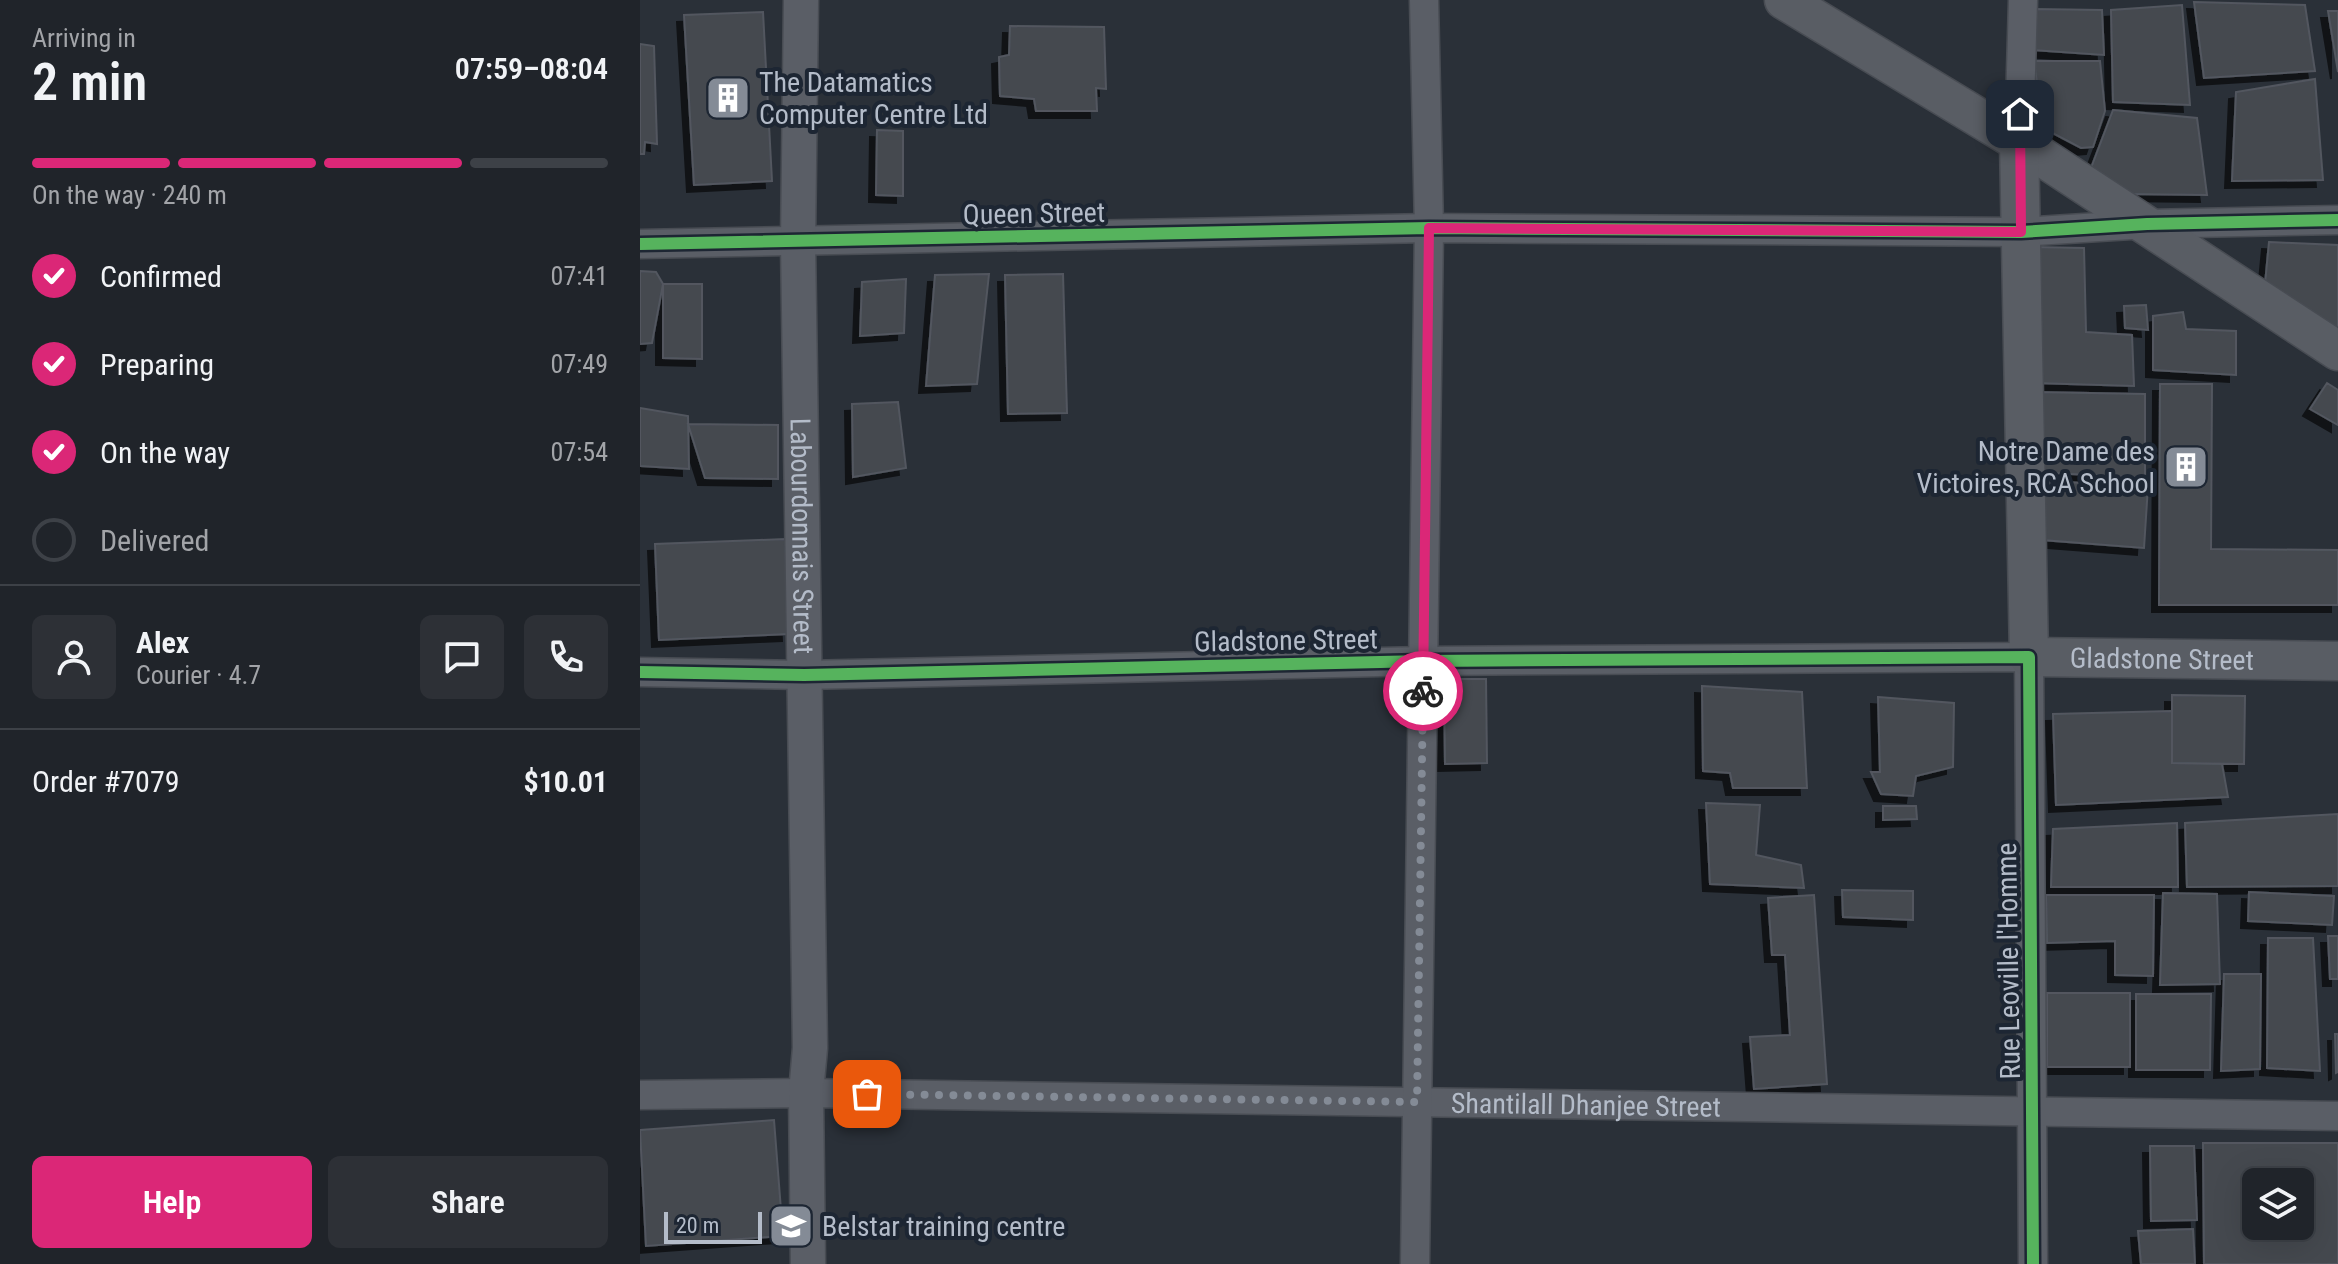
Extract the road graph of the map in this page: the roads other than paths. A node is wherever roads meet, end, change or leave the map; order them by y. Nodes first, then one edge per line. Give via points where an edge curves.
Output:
1 (801, 0) edge
2 (1424, 0) edge
3 (1784, 0) edge
4 (2023, 0) edge
5 (2019, 142) junction
6 (2338, 220) edge
7 (2147, 224) junction
8 (1429, 228) junction
9 (2021, 232) junction
10 (798, 243) junction
11 (640, 244) edge
12 (2338, 351) edge
13 (2029, 657) junction
14 (1424, 661) junction
15 (2338, 661) edge
16 (640, 672) edge
17 (804, 675) junction
18 (806, 1093) junction
19 (640, 1095) edge
20 (1417, 1102) junction
21 (2033, 1111) junction
22 (2338, 1116) edge
23 (808, 1264) edge
24 (1415, 1264) edge
25 (2033, 1264) edge

1 - 10 street, Labourdonnais Street
2 - 8 street
3 - 5 main road
4 - 5 street, Rue Leoville l'Homme
5 - 7 main road
5 - 9 main road, Rue Leoville l'Homme
6 - 7 street, Queen Street
7 - 9 street, Queen Street
7 - 12 main road
8 - 9 street, Queen Street
8 - 10 street, Queen Street
8 - 14 street
9 - 13 main road, Rue Leoville l'Homme
10 - 11 street, Queen Street
10 - 17 street, Labourdonnais Street
13 - 14 street, Gladstone Street
13 - 15 main road, Gladstone Street
13 - 21 street, Rue Leoville l'Homme
14 - 17 street, Gladstone Street
14 - 20 street
16 - 17 street, Gladstone Street
17 - 18 street, Labourdonnais Street via 810,1048
18 - 19 street, Shantilall Dhanjee Street
18 - 20 street, Shantilall Dhanjee Street
18 - 23 street, Labourdonnais Street
20 - 21 street, Shantilall Dhanjee Street
20 - 24 street
21 - 22 street, Shantilall Dhanjee Street
21 - 25 street, Rue Leoville l'Homme

